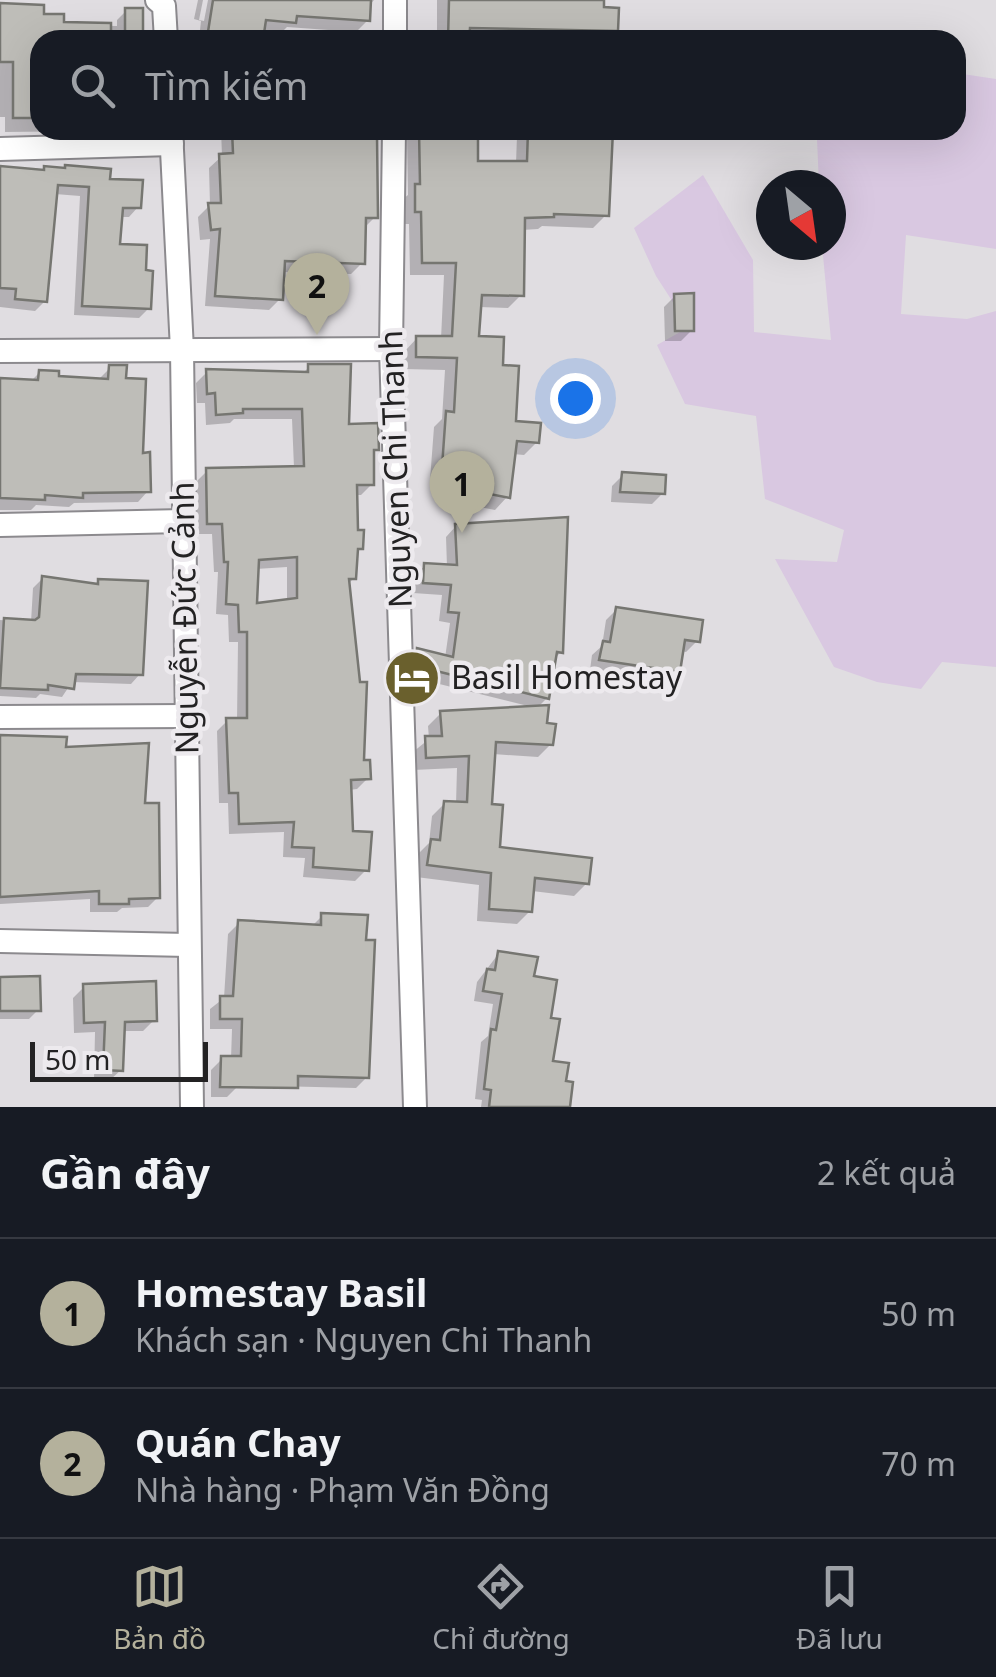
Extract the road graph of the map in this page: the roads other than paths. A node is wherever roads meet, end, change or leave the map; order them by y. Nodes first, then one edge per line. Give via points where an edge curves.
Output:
1 (395, 0) edge
2 (161, 3) edge
3 (165, 30) edge
4 (395, 30) edge
5 (129, 140) edge
6 (172, 140) edge
7 (394, 140) edge
8 (0, 149) edge
9 (391, 349) junction
10 (182, 350) junction
11 (0, 351) edge
12 (183, 520) junction
13 (0, 525) edge
14 (187, 716) junction
15 (0, 717) edge
16 (0, 941) edge
17 (188, 944) junction
18 (192, 1107) edge
19 (415, 1107) edge

1 - 4 street
2 - 3 street
5 - 8 street
6 - 10 street, Nguyễn Đức Cảnh
7 - 9 street, Nguyen Chi Thanh
9 - 10 street
9 - 19 street, Nguyen Chi Thanh
10 - 11 street
10 - 12 street, Nguyễn Đức Cảnh
12 - 13 street
12 - 14 street, Nguyễn Đức Cảnh
14 - 15 street
14 - 17 street, Nguyễn Đức Cảnh
16 - 17 street
17 - 18 street, Nguyễn Đức Cảnh

